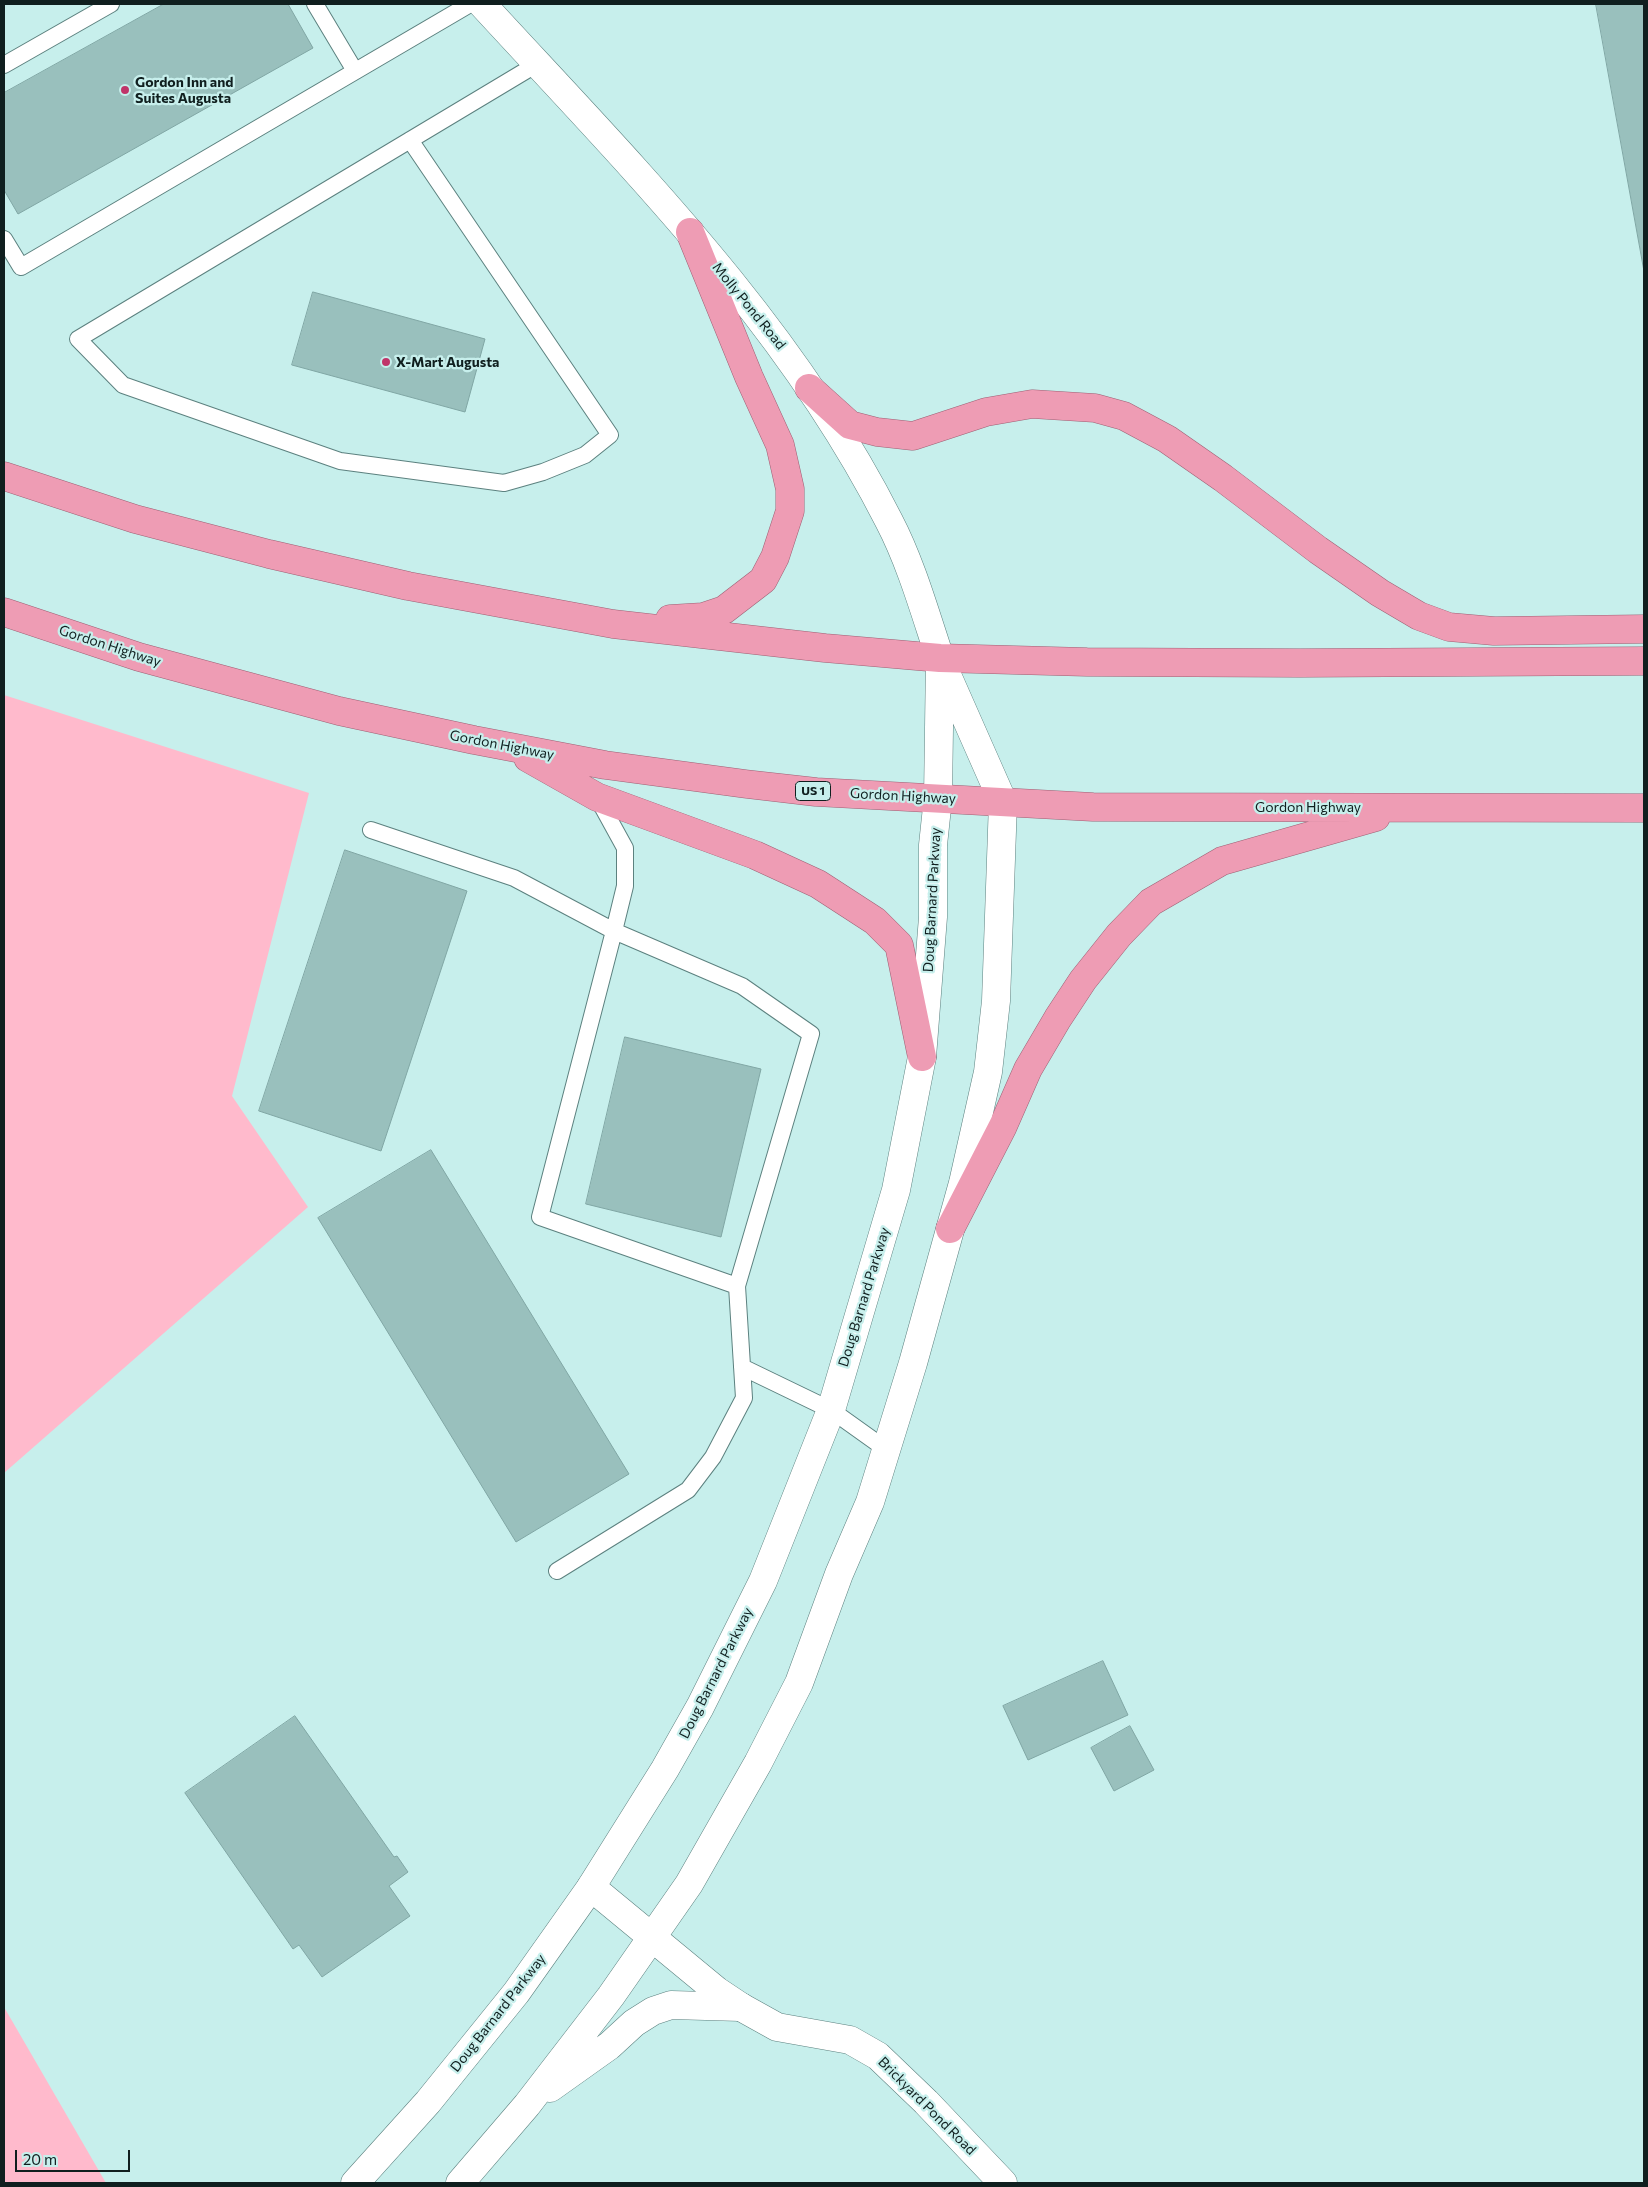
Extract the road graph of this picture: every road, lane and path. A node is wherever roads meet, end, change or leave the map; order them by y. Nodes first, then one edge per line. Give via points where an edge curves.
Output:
1 (111, 4) edge
2 (315, 4) edge
3 (470, 4) edge
4 (482, 4) edge
5 (537, 64) junction
6 (4, 65) edge
7 (355, 71) junction
8 (410, 140) junction
9 (690, 232) junction
10 (4, 239) edge
11 (809, 388) junction
12 (4, 476) edge
13 (4, 612) edge
14 (612, 624) junction
15 (1644, 629) edge
16 (940, 658) junction
17 (1644, 661) edge
18 (509, 747) junction
19 (597, 797) junction
20 (938, 798) junction
21 (1003, 802) junction
22 (1411, 808) junction
23 (1644, 808) edge
24 (371, 830) dead end
25 (614, 931) junction
26 (922, 1057) junction
27 (950, 1229) junction
28 (737, 1286) junction
29 (742, 1367) junction
30 (831, 1410) junction
31 (887, 1450) junction
32 (557, 1571) dead end
33 (592, 1887) junction
34 (652, 1937) junction
35 (741, 2007) junction
36 (527, 2105) junction
37 (355, 2183) edge
38 (460, 2183) edge
39 (1003, 2183) edge

1 - 6 lane
2 - 7 lane
3 - 7 lane
4 - 5 main road, Molly Pond Road
5 - 8 lane
5 - 9 main road, Molly Pond Road
7 - 10 lane via 21,267
8 - 8 lane via 299,207 78,339 123,385 340,461 504,483 585,455 610,435
9 - 11 main road, Molly Pond Road via 787,352
9 - 14 highway via 780,445 790,489 790,512 775,557 763,580 724,610 702,617
11 - 15 highway via 850,425 913,436 986,412 1032,404 1095,408 1124,416 1167,439 1318,550 1419,616 1449,627 1494,631
11 - 16 main road, Molly Pond Road via 857,460 890,523
12 - 14 highway via 135,518 269,554 408,586
13 - 18 highway, Gordon Highway / US 1 via 139,657 329,709
14 - 16 highway
16 - 17 highway via 1300,663
16 - 20 main road, Doug Barnard Parkway
16 - 21 main road
18 - 19 highway
18 - 20 highway, Gordon Highway / US 1 via 605,765 746,784 816,792
19 - 25 lane via 625,848 625,886
19 - 26 highway via 755,855 818,884 875,920 899,945
20 - 21 highway, Gordon Highway / US 1
20 - 26 main road, Doug Barnard Parkway
21 - 22 highway, Gordon Highway / US 1 via 1093,807
21 - 27 main road via 996,1001 990,1054
22 - 23 highway, Gordon Highway / US 1
22 - 27 highway via 1222,861 1151,902 1119,935 1058,1018 1028,1069 1003,1126
24 - 25 lane via 514,878
25 - 28 lane via 742,986 811,1034
25 - 28 lane via 540,1218
26 - 30 main road, Doug Barnard Parkway via 896,1190
27 - 31 main road
28 - 29 lane
29 - 30 lane
29 - 32 lane via 744,1398 713,1457 688,1490
30 - 31 lane
30 - 33 main road, Doug Barnard Parkway via 763,1581 705,1698
31 - 34 main road via 799,1683 689,1884
33 - 34 main road, Brickyard Pond Road
33 - 37 main road, Doug Barnard Parkway via 516,1994 428,2102
34 - 35 main road, Brickyard Pond Road
34 - 36 main road via 612,1996
35 - 36 main road via 671,2005 653,2011
35 - 39 main road, Brickyard Pond Road via 777,2027 850,2040 878,2056
36 - 38 main road

